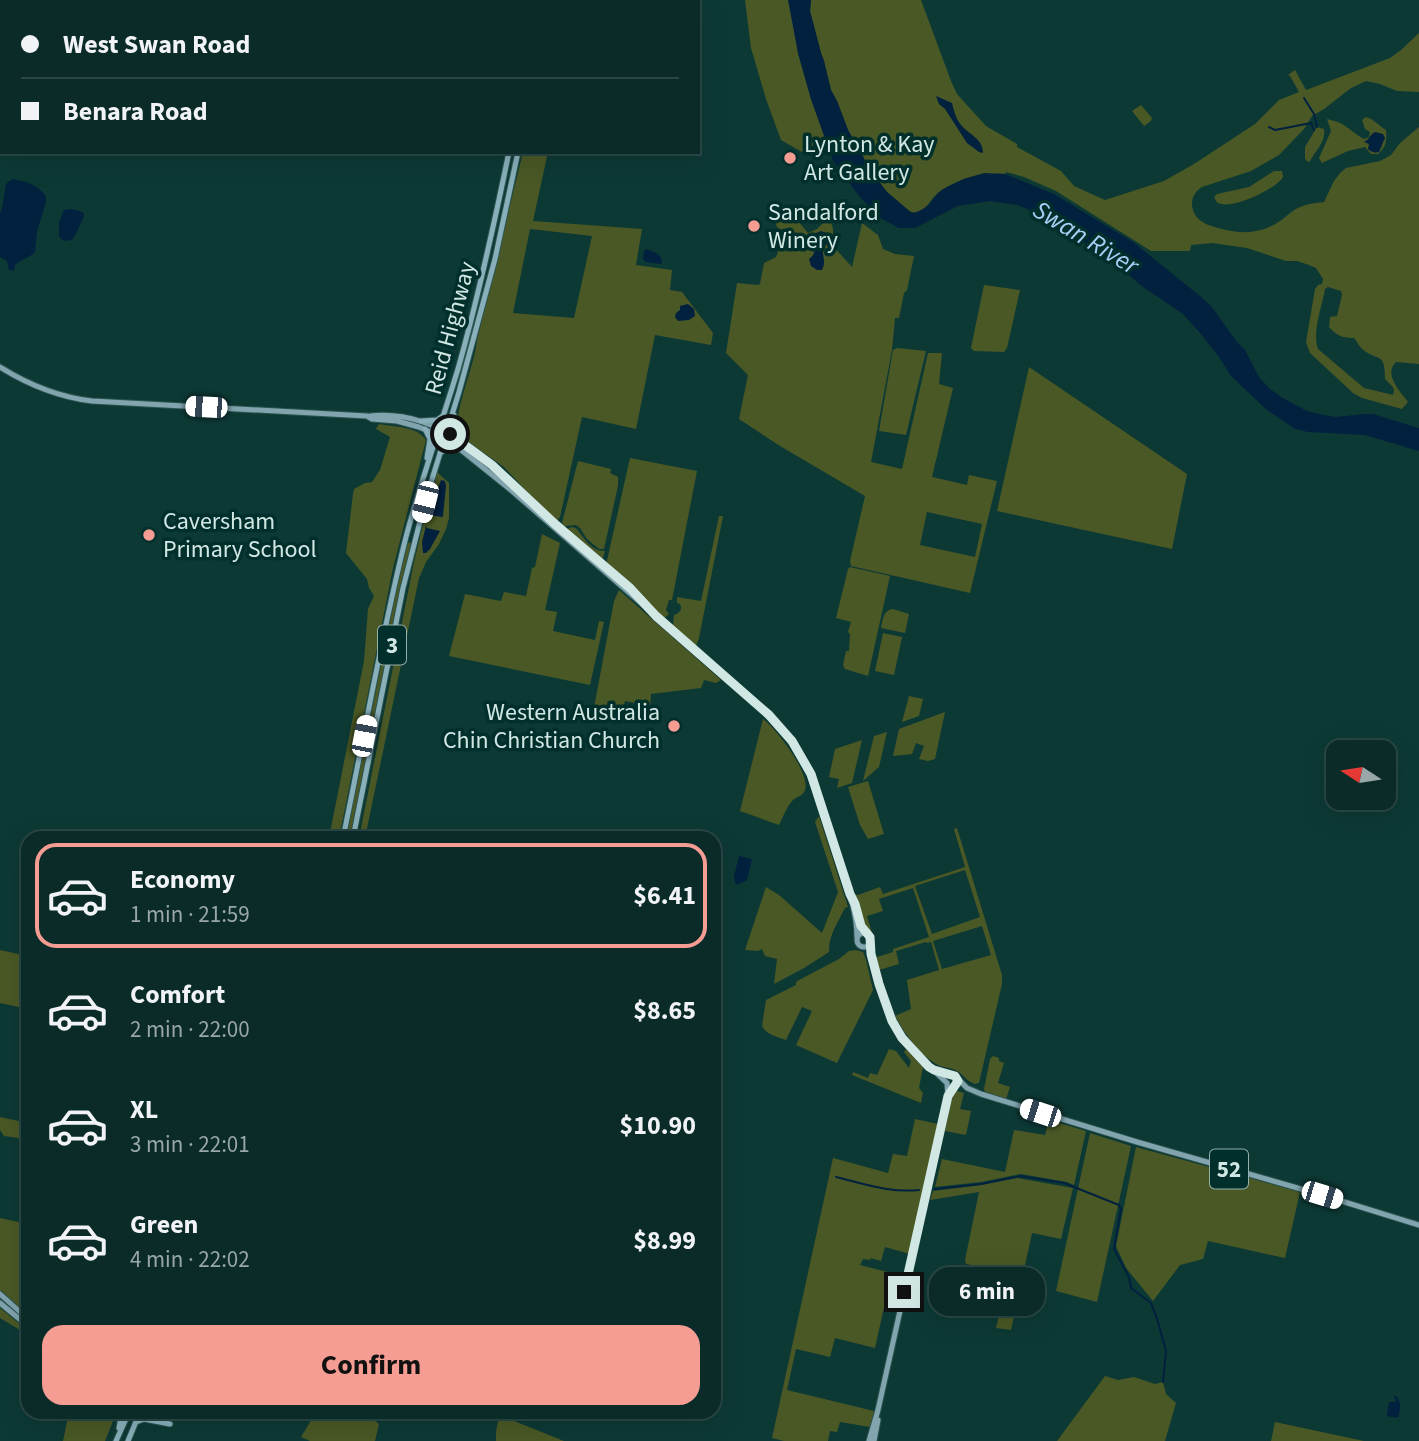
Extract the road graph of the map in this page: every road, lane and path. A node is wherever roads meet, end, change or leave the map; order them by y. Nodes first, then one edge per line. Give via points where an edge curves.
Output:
1 (509, 154) edge
2 (518, 154) edge
3 (0, 367) edge
4 (453, 412) junction
5 (444, 415) junction
6 (367, 416) junction
7 (421, 421) junction
8 (425, 429) junction
9 (439, 431) junction
10 (446, 436) junction
11 (457, 438) junction
12 (460, 449) junction
13 (440, 453) junction
14 (428, 465) junction
15 (656, 616) junction
16 (344, 831) edge
17 (354, 831) edge
18 (850, 894) junction
19 (867, 933) junction
20 (857, 937) junction
21 (870, 943) junction
22 (862, 947) junction
23 (879, 984) junction
24 (934, 1070) junction
25 (952, 1084) junction
26 (1419, 1225) edge
27 (0, 1294) edge
28 (0, 1303) edge
29 (21, 1313) edge
30 (21, 1320) edge
31 (121, 1419) edge
32 (126, 1419) edge
33 (137, 1419) edge
34 (136, 1422) junction
35 (170, 1424) dead end
36 (115, 1441) edge
37 (128, 1441) edge
38 (872, 1441) edge

1 - 5 highway, Reid Highway / 3 via 469,329
2 - 4 highway, Reid Highway / 3 via 495,259
3 - 6 main road, 52 via 55,394 82,400
4 - 10 highway, Reid Highway / 3
4 - 11 highway
5 - 7 highway
5 - 9 highway, Reid Highway / 3
6 - 7 main road, 52
6 - 8 main road, 52
7 - 9 main road, 52
8 - 9 main road, 52
8 - 14 highway
9 - 10 main road, 52
9 - 14 highway, Reid Highway / 3
10 - 11 main road, 52
10 - 12 main road, 52
10 - 13 highway, Reid Highway / 3
11 - 15 main road, 52 via 630,588
12 - 13 highway
12 - 15 main road, 52
13 - 17 highway, Reid Highway / 3 via 403,588
14 - 16 highway, Reid Highway / 3 via 394,586
15 - 18 main road, 52 via 764,709 792,741 817,790
18 - 19 main road, 52
18 - 20 main road, 52
19 - 20 main road
19 - 21 main road, 52
20 - 22 main road, 52
21 - 22 main road
21 - 23 main road, 52
22 - 23 main road, 52
23 - 24 main road, 52 via 897,1029
24 - 25 main road, 52
24 - 25 main road, 52 via 955,1076
25 - 26 main road, 52
25 - 38 main road
27 - 29 main road
28 - 30 main road
31 - 36 highway
32 - 36 highway
33 - 34 highway
34 - 35 highway via 147,1419
34 - 37 highway

